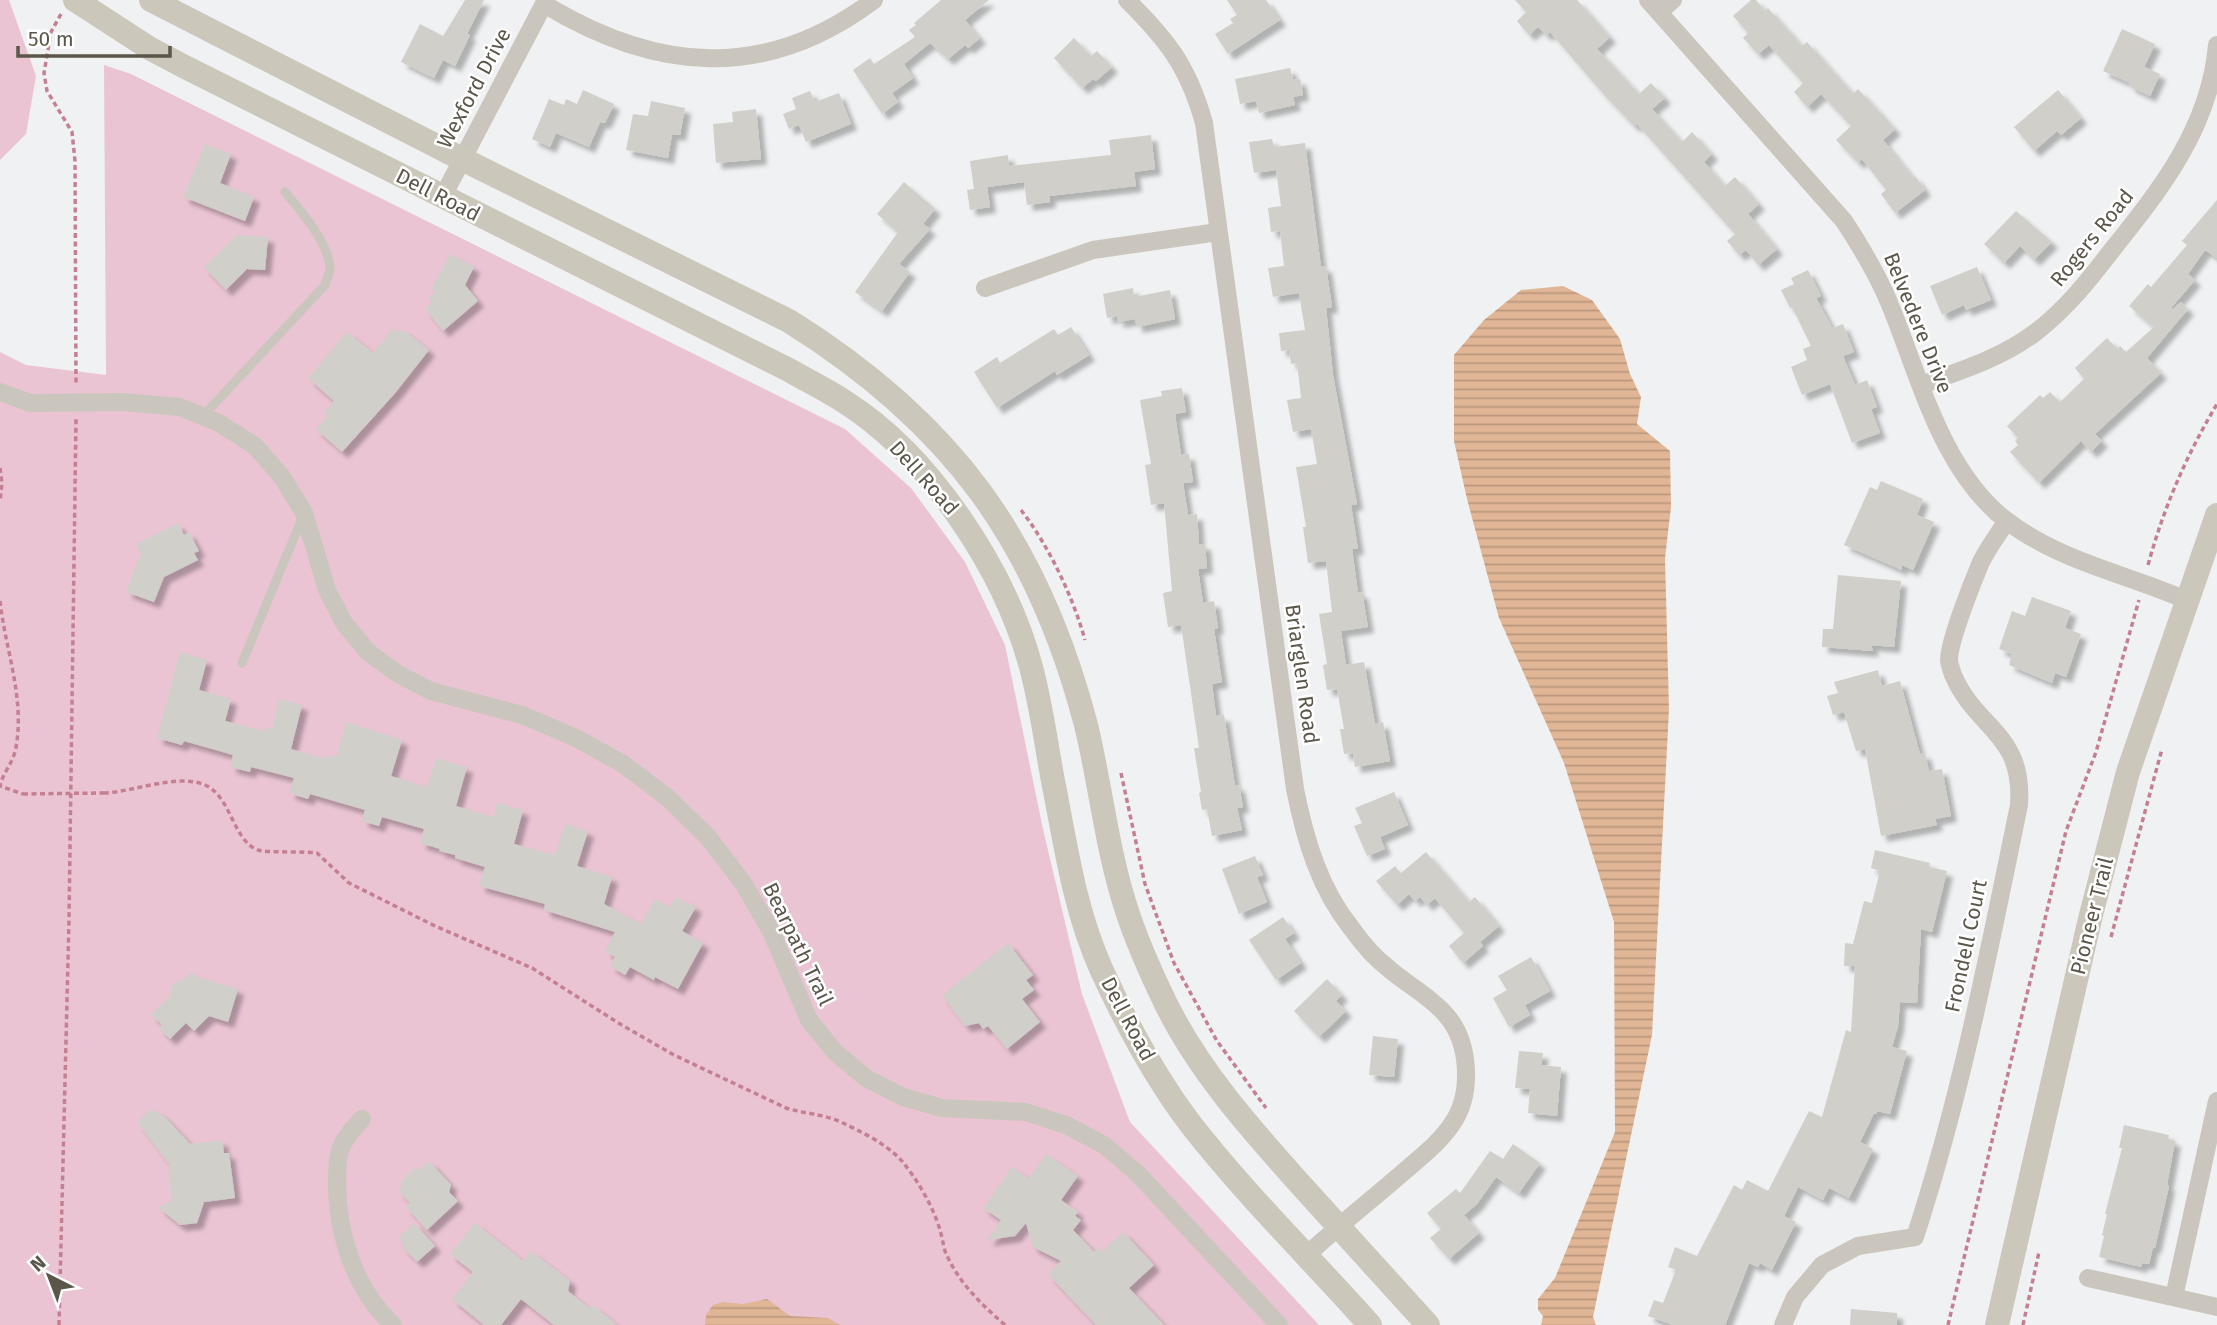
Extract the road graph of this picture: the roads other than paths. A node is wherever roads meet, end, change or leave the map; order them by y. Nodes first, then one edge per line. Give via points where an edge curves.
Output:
1 (75, 0) edge
2 (151, 0) edge
3 (874, 0) edge
4 (1127, 0) edge
5 (545, 2) edge
6 (1660, 4) edge
7 (2217, 45) edge
8 (462, 159) junction
9 (285, 192) dead end
10 (442, 198) junction
11 (1217, 232) junction
12 (985, 288) dead end
13 (1921, 385) junction
14 (0, 393) edge
15 (203, 416) junction
16 (304, 513) junction
17 (2217, 515) edge
18 (2007, 521) junction
19 (2186, 600) junction
20 (242, 663) dead end
21 (2217, 1101) edge
22 (362, 1119) dead end
23 (1338, 1226) junction
24 (1307, 1255) junction
25 (2088, 1278) dead end
26 (2174, 1297) junction
27 (2217, 1307) edge
28 (393, 1325) edge
29 (1279, 1325) edge
30 (1370, 1325) edge
31 (1428, 1325) edge
32 (1783, 1325) edge
33 (1997, 1325) edge

1 - 10 main road, Dell Road via 149,48
2 - 8 main road, Dell Road
3 - 5 street via 832,29 786,47 738,58 689,58 642,50 596,32
4 - 11 street, Briarglen Road via 1159,32 1195,91
5 - 8 street, Wexford Drive
6 - 13 street, Belvedere Drive via 1844,221 1869,259
7 - 13 street, Rogers Road via 2203,107 2181,156 2065,308 2005,352
8 - 10 street, Wexford Drive
8 - 23 main road, Dell Road via 789,321 877,381 959,463 1000,519 1037,585 1064,652 1086,727 1126,911 1166,1004 1221,1091
9 - 15 lane via 322,243 330,269 325,285
10 - 24 main road, Dell Road via 846,402 880,428 944,496 994,572 1032,668 1074,894 1101,969 1132,1031 1191,1124
11 - 12 street via 1093,250
11 - 23 street, Briarglen Road via 1305,838 1325,885 1351,928 1385,966 1447,1016 1460,1041 1466,1068 1464,1096 1454,1122 1436,1144
13 - 18 street, Belvedere Drive via 1935,424 1957,462
14 - 15 street, Bearpath Trail via 30,403 138,402 180,407
15 - 16 street, Bearpath Trail via 255,446
16 - 20 lane
16 - 29 street, Bearpath Trail via 327,590 344,623 368,652 431,691 522,715 623,764 668,798 708,837 771,931 809,1020 835,1052 866,1078 903,1097 942,1108 1026,1112 1104,1144 1137,1173
17 - 19 main road, Pioneer Trail
18 - 19 street, Belvedere Drive via 2092,567
18 - 32 street, Frondell Court via 1982,561 1949,660 1963,694 2007,745 2021,785 1978,1004 1939,1163 1915,1237 1858,1246 1822,1265 1795,1297
19 - 33 main road, Pioneer Trail via 2117,812
21 - 26 street
22 - 28 street via 340,1150 337,1210 345,1249 363,1285
23 - 24 street, Briarglen Road
23 - 31 main road, Dell Road
24 - 30 main road, Dell Road
25 - 26 street
26 - 27 street

